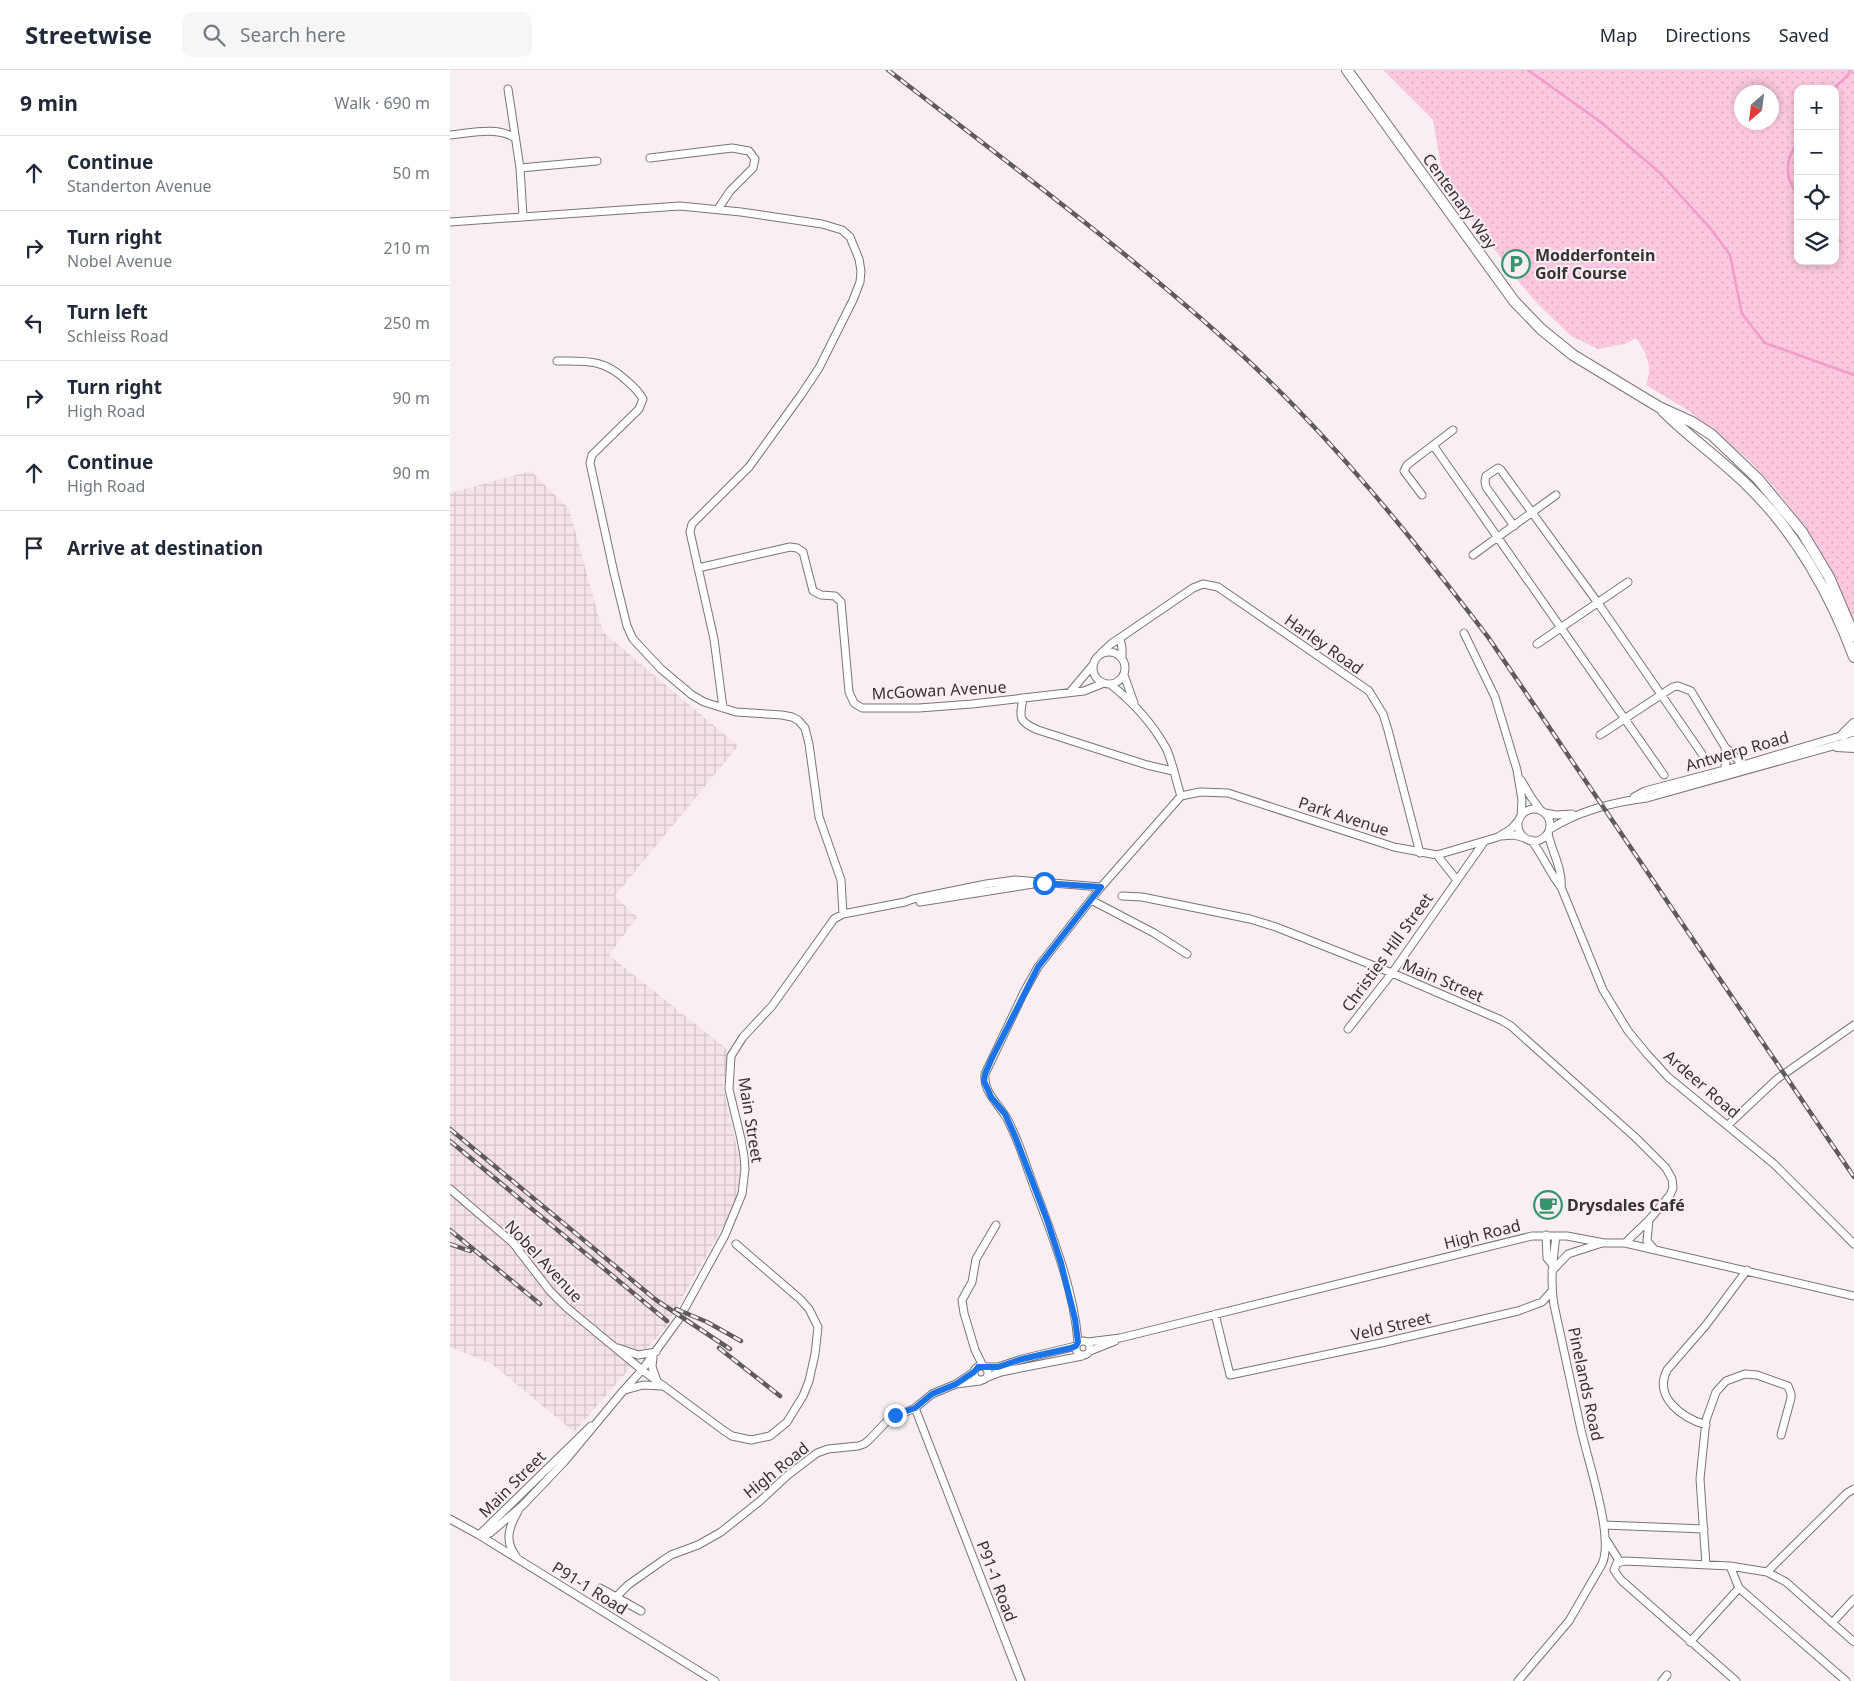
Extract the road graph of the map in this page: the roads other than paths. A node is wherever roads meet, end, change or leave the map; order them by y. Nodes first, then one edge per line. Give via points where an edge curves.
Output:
1 (1347, 70) edge
2 (508, 89) dead end
3 (450, 135) edge
4 (515, 138) junction
5 (650, 158) dead end
6 (597, 161) dead end
7 (520, 168) junction
8 (718, 209) junction
9 (523, 216) junction
10 (450, 222) edge
11 (557, 361) dead end
12 (1659, 407) junction
13 (1453, 430) dead end
14 (1433, 445) junction
15 (1422, 495) dead end
16 (1556, 495) dead end
17 (1533, 512) junction
18 (1514, 526) junction
19 (1498, 538) junction
20 (1473, 555) dead end
21 (698, 568) junction
22 (1628, 582) dead end
23 (1598, 603) junction
24 (1561, 628) junction
25 (1464, 633) dead end
26 (1854, 636) edge
27 (1120, 638) junction
28 (1537, 644) dead end
29 (1101, 653) junction
30 (1122, 656) junction
31 (1854, 657) edge
32 (1092, 666) junction
33 (1124, 675) junction
34 (1084, 676) junction
35 (1107, 684) junction
36 (1096, 688) junction
37 (1071, 691) junction
38 (1662, 695) junction
39 (1023, 699) junction
40 (1135, 706) junction
41 (723, 708) junction
42 (1625, 719) junction
43 (1854, 724) edge
44 (1854, 732) edge
45 (1600, 735) dead end
46 (1843, 735) junction
47 (1854, 740) edge
48 (1837, 746) junction
49 (1724, 747) junction
50 (1854, 747) edge
51 (1702, 754) dead end
52 (1743, 765) junction
53 (1517, 770) junction
54 (1724, 770) junction
55 (1173, 771) junction
56 (1664, 775) dead end
57 (1181, 796) junction
58 (1630, 800) junction
59 (1543, 812) junction
60 (1587, 812) junction
61 (1520, 818) junction
62 (1549, 831) junction
63 (1498, 837) junction
64 (1529, 840) junction
65 (1484, 842) junction
66 (1420, 853) junction
67 (1437, 855) junction
68 (1456, 879) junction
69 (1561, 886) junction
70 (1101, 887) junction
71 (1122, 896) dead end
72 (1091, 900) junction
73 (843, 914) junction
74 (1187, 954) dead end
75 (1392, 973) junction
76 (1854, 1025) edge
77 (1348, 1029) dead end
78 (1728, 1125) junction
79 (450, 1189) edge
80 (1649, 1220) junction
81 (996, 1225) dead end
82 (1546, 1235) junction
83 (1556, 1236) junction
84 (1604, 1243) junction
85 (1625, 1243) junction
86 (736, 1244) dead end
87 (1854, 1244) edge
88 (1656, 1250) junction
89 (1552, 1268) junction
90 (1747, 1270) junction
91 (1552, 1291) junction
92 (1853, 1295) edge
93 (1215, 1314) junction
94 (1120, 1338) junction
95 (1082, 1343) junction
96 (611, 1345) junction
97 (1090, 1351) junction
98 (655, 1354) junction
99 (1082, 1356) junction
100 (980, 1368) junction
101 (642, 1370) junction
102 (988, 1377) junction
103 (980, 1380) junction
104 (657, 1382) junction
105 (956, 1384) junction
106 (664, 1386) junction
107 (623, 1391) junction
108 (915, 1408) junction
109 (599, 1419) junction
110 (1706, 1425) junction
111 (1781, 1435) dead end
112 (1854, 1489) edge
113 (522, 1505) junction
114 (450, 1519) edge
115 (1604, 1525) junction
116 (1704, 1529) junction
117 (480, 1535) junction
118 (1605, 1538) junction
119 (521, 1561) junction
120 (1620, 1562) junction
121 (1706, 1565) junction
122 (1730, 1566) junction
123 (1767, 1572) junction
124 (600, 1588) dead end
125 (1739, 1588) junction
126 (616, 1598) junction
127 (1854, 1599) edge
128 (641, 1611) dead end
129 (1832, 1623) junction
130 (1690, 1642) junction
131 (1854, 1642) edge
132 (715, 1681) edge
133 (1021, 1681) edge
134 (1518, 1681) edge
135 (1736, 1681) edge
136 (1846, 1681) edge

1 - 12 main road, Centenary Way via 1514,301 1573,355
2 - 4 street
3 - 4 street via 496,131
4 - 7 street
5 - 8 street via 732,148 749,151 755,159 752,168 730,190
6 - 7 street
7 - 9 street
8 - 9 street via 659,206
8 - 21 street via 833,226 850,237 861,271 853,300 819,368 801,395 745,471 692,524 690,532
9 - 10 street
11 - 41 street via 607,365 631,384 643,399 639,409 592,455 590,463 627,626 633,639 666,674 692,695
12 - 26 main road, Centenary Way via 1712,435 1766,487 1802,532 1829,577
12 - 31 main road, Centenary Way via 1748,486 1792,536 1820,582
13 - 14 street
14 - 15 street via 1404,471
14 - 19 street
16 - 17 street
17 - 18 street
17 - 18 street via 1500,468 1486,476 1486,487
17 - 23 street
18 - 19 street
19 - 20 street
19 - 24 street
21 - 39 street, McGowan Avenue via 790,547 800,549 813,591 820,596 835,596 841,602 849,692 854,703 862,708 919,708
21 - 41 street via 714,639
22 - 23 street
23 - 24 street
23 - 38 street
24 - 28 street
24 - 42 street
25 - 53 street via 1495,697
27 - 29 street, Harley Road
27 - 30 street
27 - 66 street, Harley Road via 1193,588 1213,585 1365,688 1383,714
29 - 30 street via 1111,651
29 - 32 street
30 - 33 street
32 - 34 street
32 - 35 street via 1096,679
33 - 35 street via 1118,682
33 - 40 street
34 - 36 street
34 - 37 street
35 - 36 street, McGowan Avenue
35 - 40 street
36 - 37 street, McGowan Avenue
37 - 39 street, McGowan Avenue
38 - 42 street
38 - 49 street via 1678,686 1690,691
38 - 51 street
39 - 55 street via 1020,716 1027,725
40 - 55 street via 1166,749
41 - 73 street via 736,712 782,714 798,720 805,728 819,817 841,880
42 - 45 street
42 - 56 street
43 - 46 main road
44 - 46 street, Antwerp Road
46 - 52 street, Antwerp Road
47 - 48 street, Antwerp Road
48 - 50 main road
48 - 58 street, Antwerp Road
49 - 52 street
49 - 54 street
52 - 54 street, Antwerp Road
53 - 59 street via 1525,789
53 - 61 street via 1522,800
54 - 58 street, Antwerp Road via 1645,791
55 - 57 street
57 - 66 street, Park Avenue via 1200,792 1228,793
57 - 70 street
58 - 60 street, Antwerp Road
59 - 60 street, Antwerp Road via 1562,816
59 - 61 street via 1532,809
59 - 62 street via 1550,820
60 - 62 street, Antwerp Road
61 - 63 street, Park Avenue via 1512,829
61 - 64 street via 1519,829
62 - 64 street via 1539,840
62 - 69 street, Ardeer Road
63 - 64 street, Park Avenue via 1514,835
63 - 65 street, Park Avenue
64 - 69 street, Ardeer Road
65 - 67 street, Park Avenue
65 - 68 street, Christies Hill Street
66 - 67 street, Park Avenue
67 - 68 street
68 - 75 street, Christies Hill Street
69 - 78 street, Ardeer Road via 1594,971 1628,1031 1668,1077
70 - 72 street
70 - 73 street via 1015,880
71 - 75 street, Main Street via 1142,897 1250,919
72 - 74 street
72 - 95 street via 1038,967 992,1058 984,1081 1005,1114 1018,1144 1061,1263
73 - 98 street, Main Street via 834,919 772,1006 742,1037 731,1056 729,1089 744,1162 742,1194 725,1235 679,1319
75 - 77 street, Christies Hill Street
75 - 80 street, Main Street via 1501,1020 1522,1034 1666,1168 1673,1188
76 - 78 street via 1777,1079
78 - 87 street, Ardeer Road via 1774,1164
79 - 96 street, Nobel Avenue via 513,1243 558,1299
80 - 85 street
80 - 88 street via 1648,1241
81 - 100 street via 976,1259 972,1282 962,1300
82 - 83 street, High Road
82 - 89 street via 1547,1258
82 - 93 street, High Road via 1522,1237
83 - 84 street, High Road
83 - 89 street, Pinelands Road
84 - 85 street, High Road
84 - 89 street via 1568,1254
85 - 88 street, High Road
86 - 106 street, Nobel Avenue via 800,1299 815,1318 818,1327 816,1348 803,1396 787,1422 778,1430 770,1436 751,1440 732,1436
88 - 90 street, High Road
89 - 91 street, Pinelands Road
90 - 92 street, High Road
90 - 110 street via 1663,1379 1673,1406 1691,1421
91 - 93 street, Veld Street via 1542,1302 1518,1311 1230,1375
91 - 115 street, Pinelands Road
93 - 94 street, High Road
94 - 95 street, High Road
94 - 97 street, High Road
95 - 97 street via 1091,1348
95 - 99 street via 1076,1352
95 - 100 street, High Road via 998,1367
96 - 98 street via 638,1355
96 - 101 street, Nobel Avenue
97 - 99 street, High Road
98 - 101 street, Main Street
98 - 104 street via 652,1367
99 - 102 street
100 - 102 street via 989,1372
100 - 103 street via 975,1377
100 - 105 street, High Road
101 - 104 street, Nobel Avenue
101 - 107 street, Main Street
102 - 103 street, High Road
103 - 105 street, High Road
104 - 106 street, Nobel Avenue
105 - 108 street, High Road via 932,1394
106 - 107 street via 643,1385
107 - 109 street, Main Street
108 - 126 street, High Road via 888,1420 864,1444 828,1449 809,1458 721,1532 671,1555 628,1585
108 - 133 street, P91-1 Road
109 - 113 street, Main Street via 580,1444
109 - 117 street, Main Street
110 - 111 street via 1720,1386 1745,1374 1757,1375 1784,1384 1790,1390 1791,1398
110 - 116 street via 1700,1489
112 - 123 street
113 - 117 street, Main Street via 490,1533
113 - 119 street via 512,1521 508,1536 511,1548
114 - 117 street, P91-1 Road
115 - 116 street
115 - 118 street, Pinelands Road
116 - 121 street
117 - 119 street, P91-1 Road
118 - 120 street
118 - 134 street, Pinelands Road via 1605,1559 1583,1599 1564,1628
119 - 132 street, P91-1 Road
120 - 121 street
120 - 130 street via 1614,1570 1621,1580
121 - 122 street
122 - 123 street
122 - 125 street
123 - 129 street via 1786,1582
124 - 126 street
125 - 130 street
125 - 136 street
126 - 128 street
127 - 129 street
129 - 131 street
130 - 135 street

